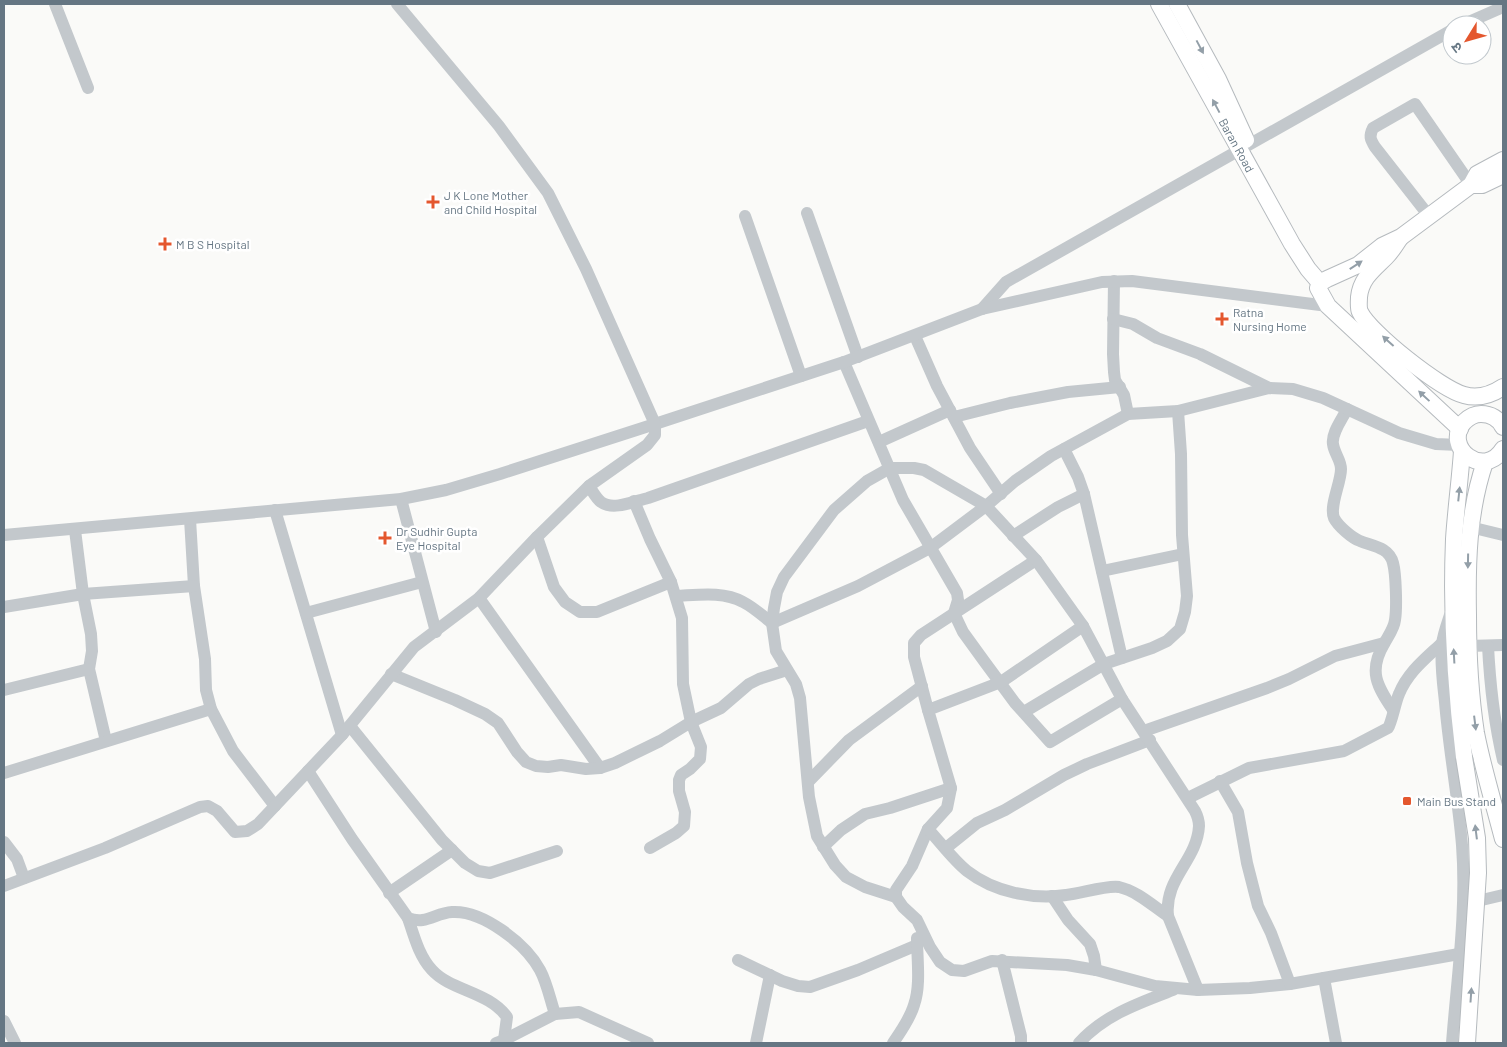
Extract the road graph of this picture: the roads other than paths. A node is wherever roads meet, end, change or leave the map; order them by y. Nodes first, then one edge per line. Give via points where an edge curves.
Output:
1 (55, 4) edge
2 (397, 4) edge
3 (1159, 4) edge
4 (1177, 4) edge
5 (1503, 8) edge
6 (1486, 15) edge
7 (1442, 36) edge
8 (88, 88) dead end
9 (1244, 148) junction
10 (1503, 160) edge
11 (1503, 176) edge
12 (1471, 185) junction
13 (807, 213) dead end
14 (745, 216) dead end
15 (1429, 216) junction
16 (1401, 237) junction
17 (1114, 282) junction
18 (1322, 283) junction
19 (1291, 301) junction
20 (1328, 306) junction
21 (982, 309) junction
22 (1113, 319) junction
23 (915, 336) junction
24 (858, 357) junction
25 (844, 362) junction
26 (801, 376) junction
27 (1503, 387) edge
28 (1120, 388) junction
29 (1269, 388) junction
30 (1347, 409) junction
31 (1178, 411) junction
32 (952, 414) junction
33 (1128, 414) junction
34 (868, 421) junction
35 (1502, 422) edge
36 (655, 424) junction
37 (1460, 441) junction
38 (879, 442) junction
39 (1064, 449) junction
40 (1496, 458) edge
41 (890, 468) junction
42 (589, 486) junction
43 (1001, 494) junction
44 (1084, 494) junction
45 (402, 499) junction
46 (634, 501) junction
47 (986, 506) junction
48 (275, 510) junction
49 (190, 519) junction
50 (1470, 527) junction
51 (75, 530) junction
52 (4, 535) edge
53 (1503, 535) edge
54 (1013, 536) junction
55 (537, 537) junction
56 (930, 548) junction
57 (1183, 554) junction
58 (1036, 560) junction
59 (1102, 571) junction
60 (422, 582) junction
61 (671, 582) junction
62 (194, 586) junction
63 (83, 594) junction
64 (676, 596) junction
65 (479, 598) junction
66 (1453, 606) junction
67 (4, 607) edge
68 (306, 613) junction
69 (954, 613) junction
70 (772, 623) junction
71 (1083, 626) junction
72 (436, 632) junction
73 (1384, 643) junction
74 (1442, 643) junction
75 (1503, 645) edge
76 (1468, 646) junction
77 (1488, 646) junction
78 (1122, 658) junction
79 (1104, 664) junction
80 (89, 669) junction
81 (787, 670) junction
82 (391, 674) junction
83 (1001, 682) junction
84 (922, 686) junction
85 (4, 690) edge
86 (1122, 699) junction
87 (211, 709) junction
88 (928, 710) junction
89 (1393, 710) junction
90 (1024, 712) junction
91 (1499, 717) edge
92 (691, 722) junction
93 (346, 730) junction
94 (1147, 736) junction
95 (106, 741) junction
96 (1503, 760) edge
97 (600, 768) junction
98 (308, 771) junction
99 (4, 773) edge
100 (1220, 781) junction
101 (808, 782) junction
102 (951, 788) junction
103 (1188, 798) junction
104 (275, 806) junction
105 (928, 829) junction
106 (1503, 839) edge
107 (4, 842) edge
108 (823, 847) junction
109 (650, 848) dead end
110 (946, 848) junction
111 (452, 850) junction
112 (557, 851) dead end
113 (24, 878) junction
114 (4, 886) edge
115 (390, 893) junction
116 (1052, 896) junction
117 (1503, 896) edge
118 (896, 897) junction
119 (1462, 905) junction
120 (1168, 916) junction
121 (408, 918) junction
122 (917, 920) junction
123 (917, 945) junction
124 (1459, 954) junction
125 (738, 960) dead end
126 (1002, 960) junction
127 (1096, 970) junction
128 (770, 975) junction
129 (1324, 978) junction
130 (1290, 984) junction
131 (1176, 989) junction
132 (1198, 990) junction
133 (555, 1014) junction
134 (4, 1021) edge
135 (500, 1042) edge
136 (15, 1043) edge
137 (648, 1043) edge
138 (756, 1043) edge
139 (893, 1043) edge
140 (1021, 1043) edge
141 (1079, 1043) edge
142 (1336, 1043) edge
143 (1452, 1043) edge
144 (1467, 1043) edge

1 - 8 street
2 - 36 street via 499,126 548,193 586,269
9 -> 3 main road, Baran Road
4 -> 9 main road, Baran Road via 1218,79
5 - 6 street
7 - 9 street
9 - 18 main road, Baran Road via 1292,244 1308,269
9 - 21 street via 1006,282
10 - 12 main road via 1477,174
11 - 12 main road via 1482,185
12 - 15 main road
12 - 15 street via 1415,104 1374,128 1370,139 1375,147
13 - 24 street
14 - 26 street
15 - 16 main road
18 -> 16 main road via 1358,265 1382,246
27 -> 16 main road via 1482,397 1465,396 1446,388 1429,377 1365,319 1359,310 1359,294 1365,278
17 - 19 street via 1132,281
17 - 21 street
17 - 22 street
18 - 19 street
18 - 20 main road, Baran Road
19 - 20 street
37 -> 20 main road, Baran Road
21 - 23 street
22 - 28 street via 1114,372
22 - 29 street via 1133,324
23 - 24 street
23 - 32 street
24 - 25 street
25 - 26 street
25 - 34 street
26 - 36 street
28 - 32 street via 1068,392
28 - 33 street
29 - 30 street via 1293,389
29 - 31 street
30 - 37 street via 1399,433 1436,444
30 - 73 street via 1333,437 1341,469 1334,519 1357,540 1383,549 1390,555 1396,606 1395,620
31 - 33 street
31 - 57 street
32 - 38 street
32 - 43 street
33 - 39 street
34 - 38 street
34 - 46 street
35 - 37 main road via 1493,416 1476,414 1466,420
36 - 42 street via 655,435 647,445
36 - 45 street via 500,474
37 - 40 main road, Baran Road via 1472,460
66 -> 37 main road
38 - 41 street
39 - 43 street
39 - 44 street
40 - 50 main road via 1474,498
41 - 47 street via 924,470
41 - 56 street via 903,500
41 - 70 street via 867,481 834,510 784,577 777,592
42 - 46 street via 603,504
42 - 55 street
43 - 47 street
44 - 54 street
44 - 59 street
45 - 48 street
45 - 60 street
46 - 61 street
47 - 54 street
47 - 56 street
48 - 49 street
48 - 68 street
49 - 51 street
49 - 62 street
50 - 53 street
50 -> 76 main road
51 - 52 street
51 - 63 street
54 - 58 street
55 - 61 street via 554,587 565,602 580,612 597,612
55 - 65 street
56 - 69 street via 957,593
56 - 70 street via 858,586
57 - 59 street
57 - 78 street via 1187,596 1180,629 1167,641
58 - 69 street
58 - 71 street
59 - 78 street
60 - 68 street
60 - 72 street
61 - 64 street
62 - 63 street
62 - 87 street
63 - 67 street
63 - 80 street via 91,634
64 - 70 street via 713,594 730,597 743,602
64 - 92 street via 682,618 683,684
65 - 72 street
65 - 97 street
66 - 74 street
144 -> 66 main road, bridge via 1478,873 1477,838 1464,757
68 - 93 street
69 - 83 street
69 - 84 street via 914,643 914,658
70 - 81 street via 776,652
71 - 79 street
71 - 83 street
72 - 82 street via 414,647
73 - 89 street via 1374,666 1383,695
73 - 94 street via 1335,656 1289,679
74 - 89 street via 1408,676
74 - 119 street via 1449,748 1462,847
75 - 77 street
76 - 77 street
76 -> 106 main road via 1476,732
77 - 91 street via 1490,687
78 - 79 street
79 - 86 street
79 - 90 street
80 - 85 street
80 - 95 street
81 - 92 street via 748,684 721,708
81 - 101 street via 800,698
82 - 93 street
82 - 97 street via 485,714 498,723 526,762 548,767
83 - 88 street
83 - 90 street
84 - 88 street
84 - 101 street via 850,740
86 - 90 street via 1050,742
86 - 94 street
87 - 95 street
87 - 104 street via 233,751
88 - 102 street
89 - 100 street via 1388,728 1344,751 1250,768
91 - 96 street
92 - 97 street via 660,741
92 - 109 street via 701,747 700,759 679,780 685,812 684,826
93 - 98 street
93 - 111 street
94 - 103 street
94 - 110 street via 1064,775 977,823
95 - 99 street
98 - 104 street
98 - 115 street
100 - 103 street
100 - 130 street via 1238,812 1258,906
101 - 108 street via 817,836
102 - 105 street via 947,808
102 - 108 street via 865,814
103 - 120 street via 1199,825 1191,854 1169,892
104 - 113 street via 258,824 247,831 235,832 217,811 208,806 200,807
105 - 110 street
105 - 118 street via 912,866 896,890
107 - 113 street via 17,859
108 - 118 street via 846,877
110 - 116 street via 966,870 1002,890
111 - 112 street via 478,871 490,873
111 - 115 street
113 - 114 street
115 - 121 street
116 - 120 street via 1118,887
116 - 127 street via 1090,944
117 - 119 street
118 - 122 street
119 - 124 street
120 - 132 street
121 - 133 street via 417,922 452,912 472,915 502,930 540,969
121 - 135 street via 423,958 433,972 502,1010 507,1017
122 - 123 street
122 - 126 street via 940,962 952,970 964,971
123 - 128 street via 810,987
123 - 139 street via 915,1004
124 - 129 street
124 - 143 street
125 - 128 street
126 - 127 street
126 - 140 street
127 - 131 street
128 - 138 street
129 - 130 street
129 - 142 street
130 - 132 street
131 - 132 street
131 - 141 street via 1124,1009
133 - 135 street
133 - 137 street via 579,1012
134 - 136 street

